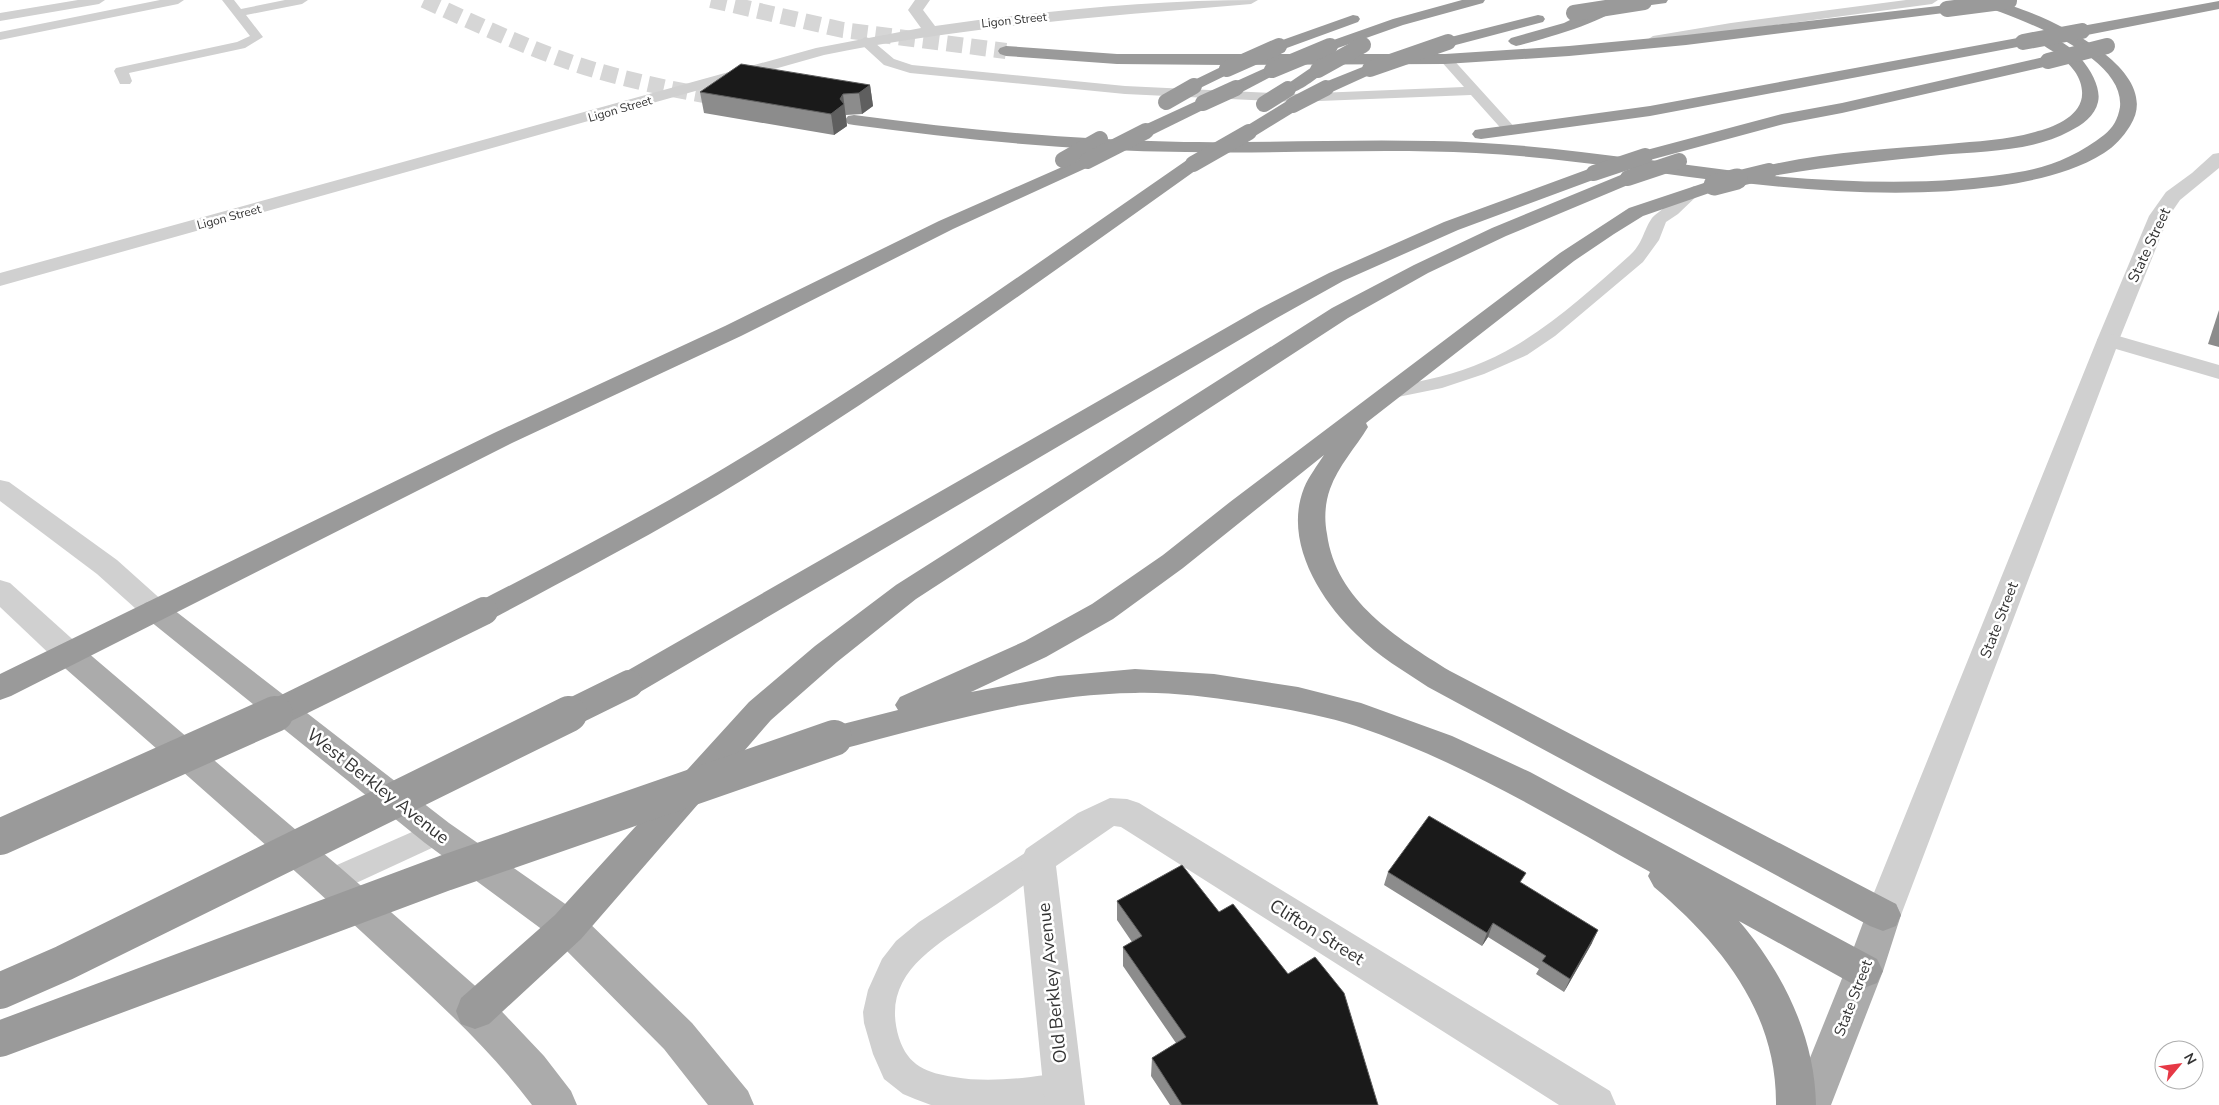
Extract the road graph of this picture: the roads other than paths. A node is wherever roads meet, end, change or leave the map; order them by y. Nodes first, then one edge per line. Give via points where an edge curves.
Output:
1 (99, 0) edge
2 (178, 0) edge
3 (228, 0) edge
4 (302, 0) edge
5 (923, 0) edge
6 (1251, 0) edge
7 (1478, 0) edge
8 (1620, 0) edge
9 (1661, 0) edge
10 (1980, 0) edge
11 (2013, 0) edge
12 (84, 1) edge
13 (1927, 1) edge
14 (1947, 4) edge
15 (2219, 5) edge
16 (1453, 7) junction
17 (240, 13) junction
18 (1364, 15) dead end
19 (0, 17) edge
20 (2219, 18) edge
21 (2171, 29) dead end
22 (931, 30) junction
23 (0, 36) edge
24 (865, 41) junction
25 (2125, 41) dead end
26 (1609, 48) junction
27 (1006, 51) tunnel mouth
28 (1445, 59) junction
29 (1266, 65) junction
30 (125, 81) dead end
31 (1475, 91) junction
32 (1291, 97) junction
33 (1842, 108) junction
34 (854, 120) edge
35 (1511, 132) junction
36 (1340, 145) junction
37 (2219, 158) edge
38 (1193, 164) junction
39 (2194, 180) junction
40 (2219, 185) edge
41 (1704, 188) junction
42 (946, 225) junction
43 (0, 280) edge
44 (2108, 340) junction
45 (2219, 372) edge
46 (1377, 402) junction
47 (0, 488) edge
48 (0, 590) edge
49 (155, 610) junction
50 (69, 654) junction
51 (0, 688) edge
52 (834, 738) junction
53 (437, 833) junction
54 (1612, 834) junction
55 (0, 837) edge
56 (1038, 860) junction
57 (331, 881) junction
58 (1883, 915) junction
59 (568, 927) junction
60 (1864, 971) junction
61 (0, 991) edge
62 (476, 1011) junction
63 (0, 1039) edge
64 (1064, 1097) edge
65 (557, 1105) edge
66 (734, 1105) edge
67 (1596, 1105) edge
68 (1796, 1105) edge
69 (1811, 1105) edge

1 - 12 lane
2 - 23 lane
3 - 17 lane
4 - 17 lane
5 - 22 street via 916,10
6 - 22 street, Ligon Street via 1027,18
7 - 16 highway
8 - 29 highway via 1563,30 1490,46
9 - 32 highway, bridge via 1514,24 1448,42 1326,88
10 - 36 highway via 2064,34 2109,66 2123,83 2129,104 2125,124 2107,143 2068,164 2029,175 1960,185 1895,187 1764,179 1495,148
11 - 14 highway, bridge
12 - 19 lane
13 - 26 lane via 1731,27
14 - 26 highway
14 - 41 highway, bridge via 1992,15 2032,33 2071,58 2090,84 2092,97 2087,109 2064,127 2016,141 1817,163 1769,171
15 - 35 highway, bridge via 1660,109
16 - 29 highway, bridge
16 - 32 highway, bridge via 1363,46 1318,70
17 - 30 lane via 257,37 253,40 121,71
18 - 42 highway, bridge via 1227,69
20 - 21 highway
22 - 24 street, Ligon Street
24 - 31 lane via 888,62 910,69 1116,89 1294,98
24 - 43 street, Ligon Street
25 - 33 highway, bridge
26 - 28 highway
27 - 29 highway
28 - 29 highway
28 - 31 lane
29 - 42 highway, bridge via 1236,88
31 - 35 lane
32 - 38 highway, bridge via 1249,132
32 - 38 highway, bridge via 1264,104 1222,132
33 - 59 highway, bridge via 1798,126 1628,178 1499,232 1340,313 906,592 826,654 760,712
33 - 61 highway, bridge via 1782,119 1594,173 1451,226 1336,277 1142,385 629,684 64,963
34 - 36 highway via 965,135 1082,144 1230,148
35 - 36 highway
37 - 39 street, State Street
38 - 55 highway, bridge via 928,348 743,468 589,556 344,681
39 - 40 street
39 - 44 street, State Street via 2173,196 2159,216
41 - 46 highway via 1636,212 1607,230
41 - 46 lane via 1659,219 1651,240 1638,258 1549,332 1520,351 1477,370
42 - 49 highway
44 - 45 street
44 - 58 street, State Street
46 - 52 highway via 1139,586 1062,634 983,674
46 - 58 highway via 1318,488 1311,514 1315,549 1332,586 1358,620 1396,652 1439,679
47 - 49 street, West Berkley Avenue via 106,567
48 - 50 street
49 - 50 highway
49 - 53 main road, West Berkley Avenue
50 - 51 highway
50 - 57 main road
52 - 54 highway via 994,698 1058,688 1135,682 1214,686 1274,694 1352,713 1441,745 1518,782
52 - 63 highway, bridge via 444,873
53 - 57 lane
53 - 59 main road, West Berkley Avenue
54 - 60 highway
54 - 68 highway via 1708,912 1748,960 1766,989 1781,1024 1795,1073
56 - 64 street, Old Berkley Avenue
56 - 64 lane via 908,950 890,973 878,1011 887,1051 899,1072 918,1086 966,1099
56 - 67 street, Clifton Street via 1110,812 1127,813
57 - 62 main road
58 - 60 main road, State Street
59 - 62 highway
59 - 66 main road, West Berkley Avenue via 678,1036
60 - 69 main road, State Street
62 - 65 main road

